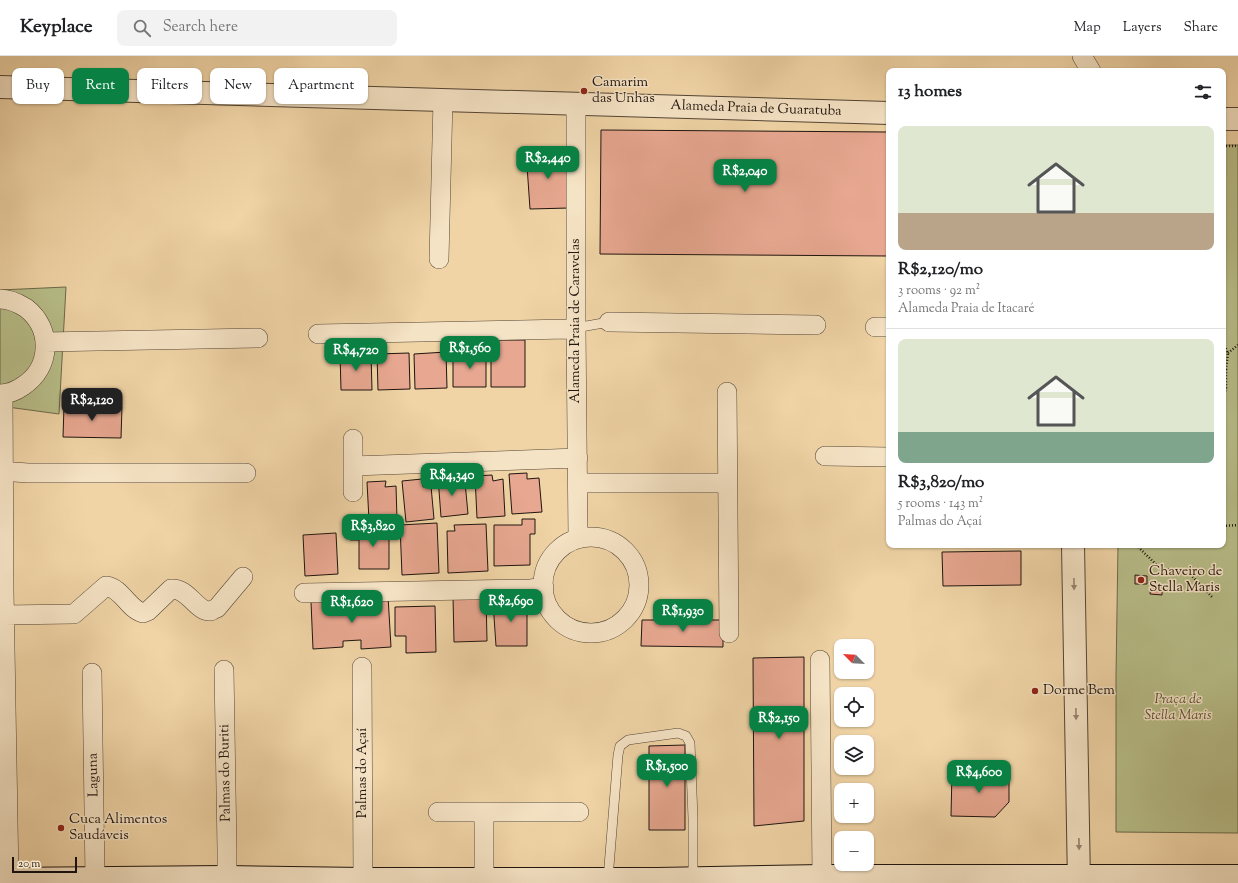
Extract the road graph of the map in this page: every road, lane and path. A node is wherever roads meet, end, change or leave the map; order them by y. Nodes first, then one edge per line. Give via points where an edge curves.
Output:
1 (0, 87) edge
2 (443, 100) junction
3 (576, 104) junction
4 (886, 113) edge
5 (1226, 119) edge
6 (1238, 119) edge
7 (1226, 146) edge
8 (1238, 146) edge
9 (439, 258) dead end
10 (0, 299) edge
11 (609, 322) joint
12 (816, 325) dead end
13 (572, 328) junction
14 (318, 334) dead end
15 (258, 338) dead end
16 (45, 342) junction
17 (1237, 345) edge
18 (1226, 349) edge
19 (1228, 353) junction
20 (1226, 361) edge
21 (727, 392) dead end
22 (1, 394) edge
23 (353, 438) dead end
24 (825, 456) dead end
25 (886, 457) edge
26 (578, 458) junction
27 (353, 466) junction
28 (2, 472) edge
29 (246, 473) dead end
30 (579, 483) junction
31 (727, 483) junction
32 (353, 492) dead end
33 (1238, 525) edge
34 (1226, 526) edge
35 (578, 539) junction
36 (1073, 548) edge
37 (1139, 548) edge
38 (243, 577) dead end
39 (544, 587) junction
40 (2, 590) edge
41 (304, 593) dead end
42 (1212, 597) dead end
43 (4, 615) junction
44 (729, 633) dead end
45 (820, 660) dead end
46 (362, 667) dead end
47 (224, 670) dead end
48 (92, 674) dead end
49 (438, 812) dead end
50 (484, 812) junction
51 (579, 812) dead end
52 (822, 876) junction
53 (1238, 876) edge
54 (95, 877) junction
55 (227, 877) junction
56 (693, 878) junction
57 (363, 879) junction
58 (484, 879) junction
59 (608, 879) junction
60 (1079, 879) edge
61 (6, 880) edge
62 (748, 880) edge
63 (304, 881) edge
64 (401, 881) edge
65 (658, 881) edge

1 - 2 main road, Alameda Praia de Guaratuba
2 - 3 main road, Alameda Praia de Guaratuba
2 - 9 street
3 - 4 main road, Alameda Praia de Guaratuba
3 - 13 street, Alameda Praia de Caravelas
5 - 6 main road
7 - 8 path
10 - 16 street via 20,304 33,314 41,327
11 - 12 street
11 - 13 lane
13 - 14 street
13 - 26 street, Alameda Praia de Caravelas
15 - 16 street
16 - 22 street via 45,356 39,371 30,382 17,390
17 - 19 path
18 - 19 path
19 - 20 path
21 - 31 street
22 - 28 street
23 - 27 street
24 - 25 street
26 - 27 street
26 - 30 street, Alameda Praia de Caravelas
27 - 32 street
28 - 29 street
28 - 40 street
30 - 31 street
30 - 35 street, Alameda Praia de Caravelas
31 - 44 street
33 - 34 path
35 - 39 street via 564,546 553,557 545,571
35 - 39 street via 594,537 610,541 623,549 633,561 638,576 639,592 634,607 625,620 612,629 597,633 581,632 566,626 554,616 546,602
36 -> 60 main road
37 - 42 path via 1162,569 1186,570
38 - 43 street via 211,611 205,610 177,588 171,589 143,613 134,609 115,589 106,586 74,614
39 - 41 street
40 - 43 street
43 - 61 street
45 - 52 street
46 - 57 street, Palmas do Açaí
47 - 55 street, Palmas do Buriti
48 - 54 street, Laguna
49 - 50 street
50 - 51 street
50 - 58 street
52 - 60 main road
52 - 62 main road
53 - 60 main road
54 - 55 main road
54 - 61 main road
55 - 63 main road
56 - 59 lane via 690,743 686,736 678,733 628,740 620,746
56 - 62 main road
56 - 65 main road
57 - 63 main road
57 - 64 main road
58 - 59 main road
58 - 64 main road
59 - 65 main road

